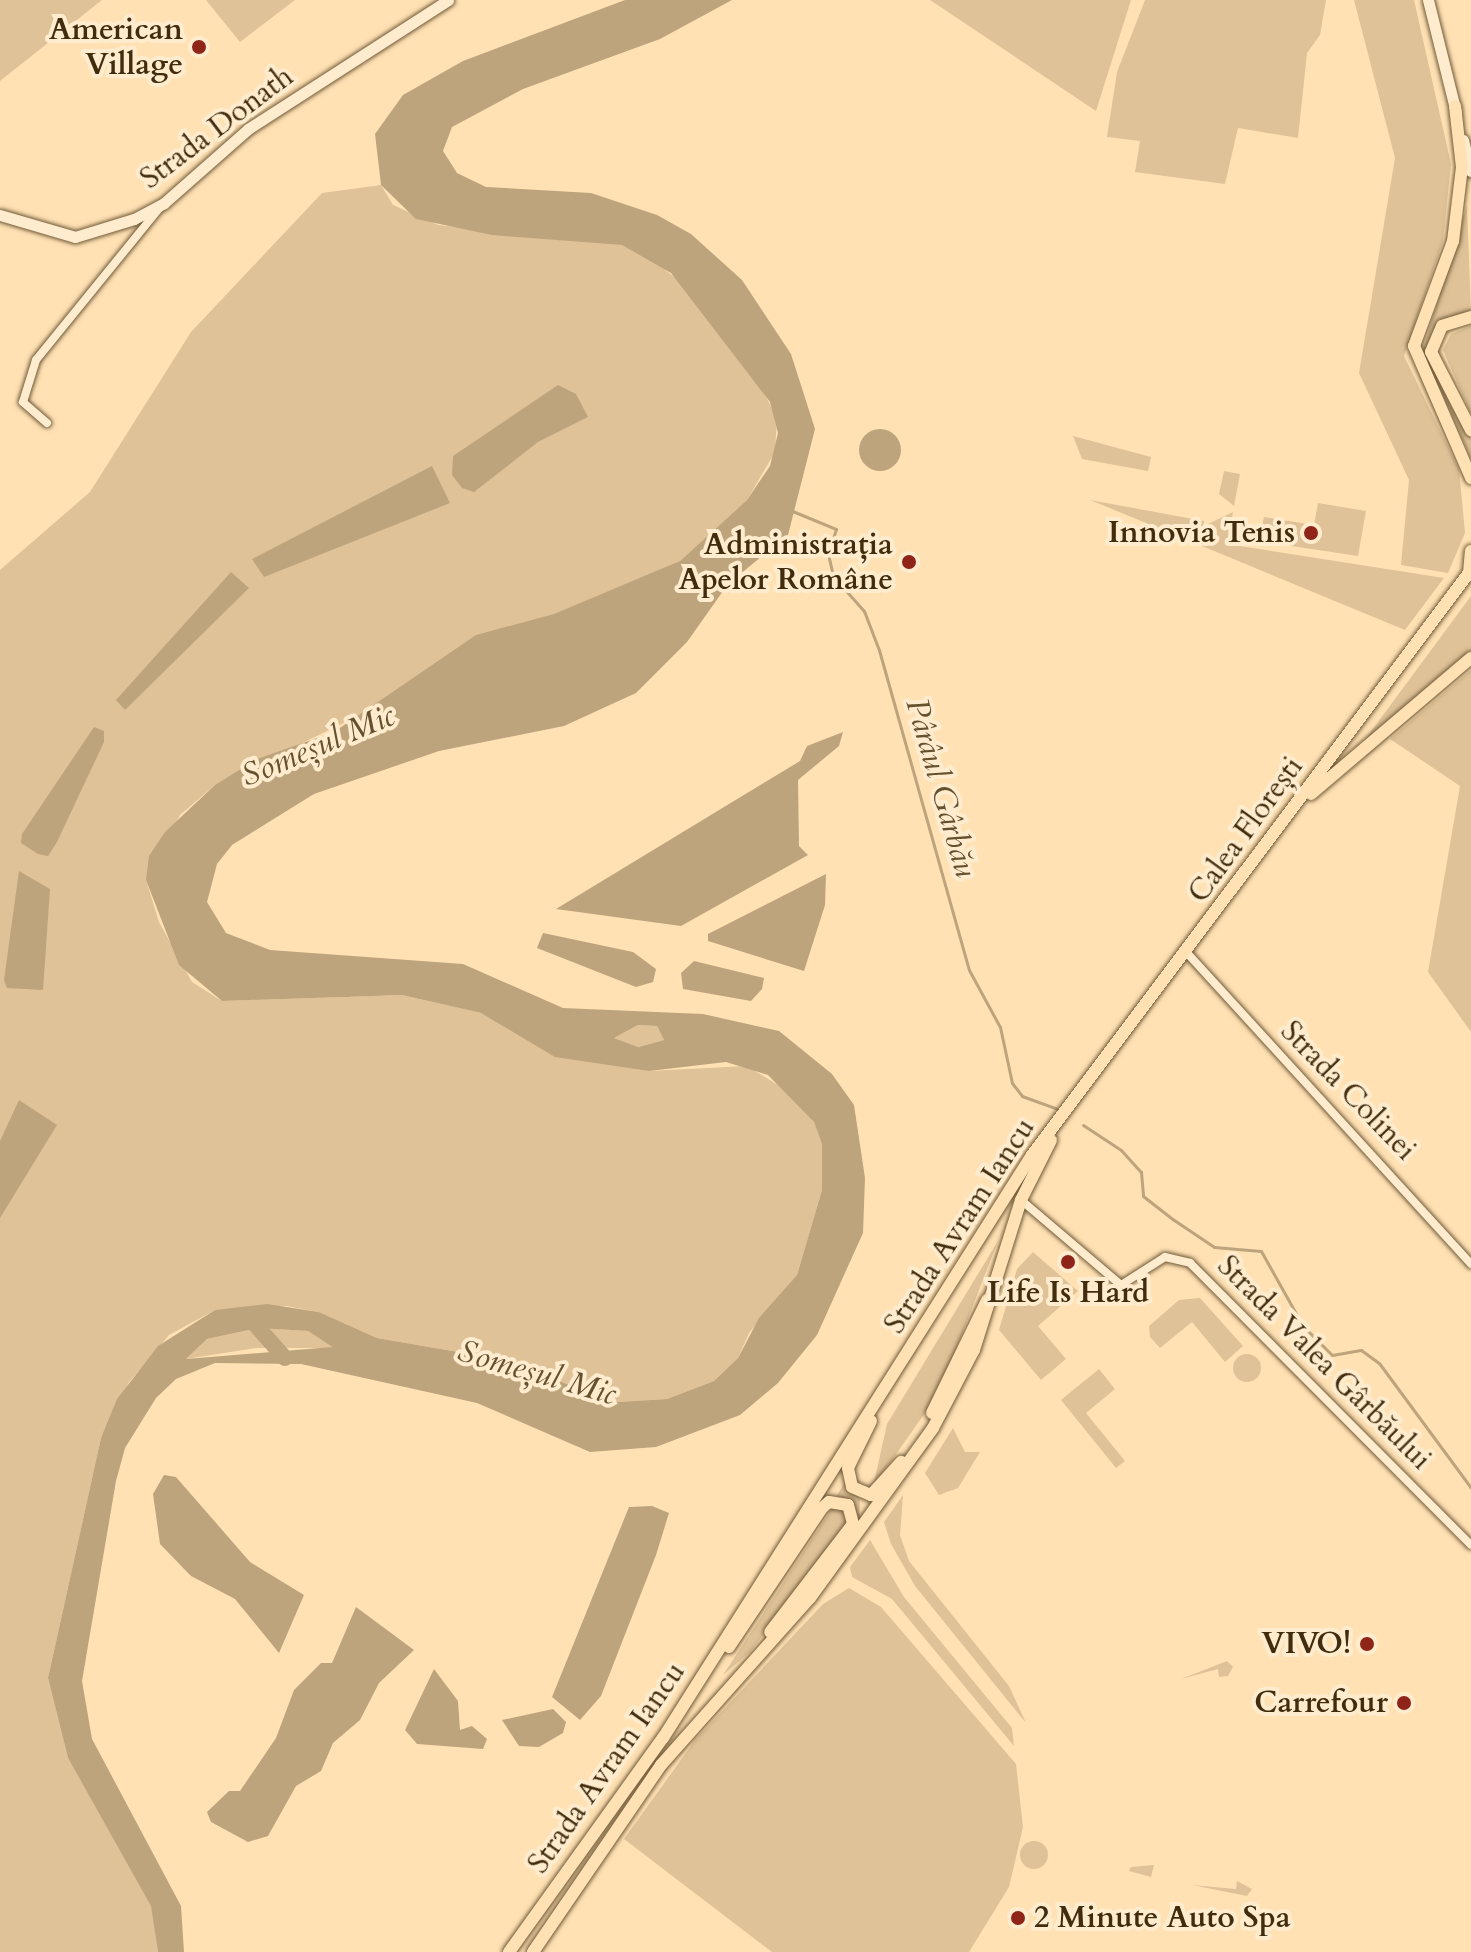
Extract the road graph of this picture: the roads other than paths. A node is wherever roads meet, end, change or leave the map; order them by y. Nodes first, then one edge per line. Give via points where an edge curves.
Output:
1 (448, 0) edge
2 (1428, 0) edge
3 (1455, 106) junction
4 (1471, 168) edge
5 (164, 203) junction
6 (0, 215) edge
7 (1471, 317) edge
8 (47, 423) dead end
9 (1471, 430) edge
10 (1471, 478) edge
11 (1471, 551) edge
12 (1470, 572) edge
13 (1471, 658) edge
14 (1293, 809) junction
15 (1188, 954) junction
16 (1063, 1118) junction
17 (1021, 1200) junction
18 (1471, 1264) edge
19 (993, 1291) junction
20 (876, 1403) junction
21 (1471, 1545) edge
22 (752, 1663) junction
23 (707, 1670) junction
24 (509, 1952) edge
25 (533, 1952) edge

1 - 5 street, Strada Donath via 248,129
2 - 3 street
3 - 4 street
3 - 10 main road via 1462,167 1453,241 1414,346
5 - 6 street, Strada Donath via 75,237
5 - 8 street via 36,360 23,402
7 - 9 main road via 1442,326 1431,352
11 - 12 main road
12 - 14 main road, Calea Florești
13 - 14 main road
14 - 15 main road, Calea Florești
15 - 16 main road, Calea Florești
15 - 18 street, Strada Colinei
16 - 17 main road, Strada Avram Iancu
16 - 20 main road, Strada Avram Iancu
17 - 19 main road, Strada Avram Iancu
17 - 21 street, Strada Valea Gârbăului via 1121,1285 1165,1257 1190,1263
19 - 20 main road via 965,1331 929,1419 871,1495 848,1477
19 - 22 main road, Strada Avram Iancu via 974,1350 933,1428 869,1523
20 - 23 main road, Strada Avram Iancu
22 - 23 main road via 853,1524 848,1505 829,1502 822,1508 747,1628
22 - 25 main road, Strada Avram Iancu via 661,1765
23 - 24 main road, Strada Avram Iancu

